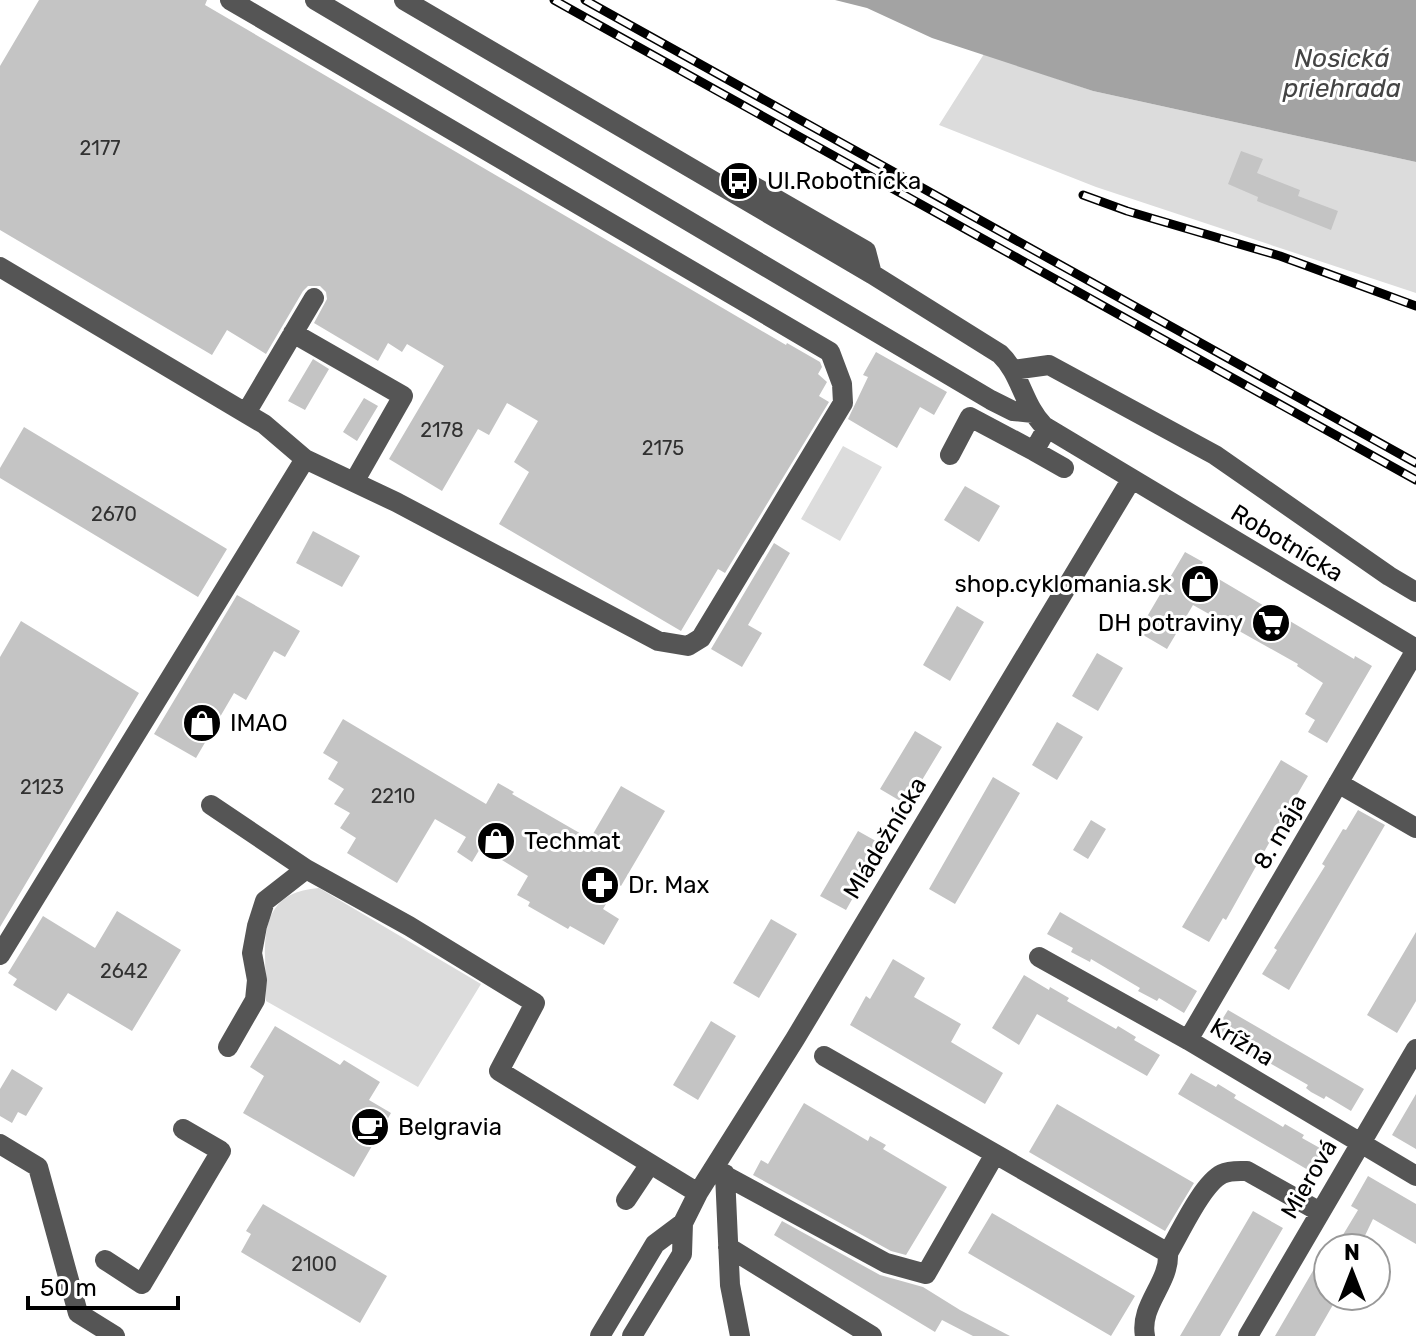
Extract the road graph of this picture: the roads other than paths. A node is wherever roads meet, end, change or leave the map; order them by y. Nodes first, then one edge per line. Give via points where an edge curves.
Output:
1 (230, 0) edge
2 (315, 0) edge
3 (404, 0) edge
4 (0, 267) edge
5 (314, 298) dead end
6 (293, 333) junction
7 (1014, 370) junction
8 (246, 413) junction
9 (1040, 420) junction
10 (1034, 451) junction
11 (950, 455) dead end
12 (305, 459) junction
13 (1064, 468) dead end
14 (1131, 480) junction
15 (354, 482) junction
16 (1416, 592) edge
17 (1416, 650) edge
18 (1338, 783) junction
19 (211, 805) dead end
20 (1416, 828) edge
21 (306, 869) junction
22 (0, 955) edge
23 (1039, 957) dead end
24 (1188, 1040) junction
25 (228, 1047) dead end
26 (1416, 1049) edge
27 (824, 1056) dead end
28 (183, 1129) dead end
29 (1361, 1143) junction
30 (0, 1144) edge
31 (995, 1154) junction
32 (650, 1164) junction
33 (719, 1172) junction
34 (1416, 1176) edge
35 (698, 1193) junction
36 (626, 1200) dead end
37 (1320, 1212) junction
38 (683, 1223) junction
39 (728, 1247) junction
40 (1168, 1253) junction
41 (105, 1260) dead end
42 (115, 1336) edge
43 (600, 1336) edge
44 (632, 1336) edge
45 (740, 1336) edge
46 (872, 1336) edge
47 (1145, 1336) edge
48 (1248, 1336) edge

1 - 15 street via 830,352 842,384 843,403 701,638 688,646 647,636
2 - 9 street, Robotnícka via 991,400
3 - 7 street via 872,274 1000,354
4 - 8 street
5 - 6 street
6 - 8 street
6 - 15 street via 403,396
7 - 9 street
7 - 16 street via 1049,365 1215,455
8 - 12 street
9 - 10 street
9 - 14 street, Robotnícka
10 - 11 street via 970,417
10 - 13 street
12 - 15 street
12 - 22 street
14 - 17 street, Robotnícka
14 - 33 street, Mládežnícka
17 - 18 street, 8. mája
18 - 20 street
18 - 24 street, 8. mája
19 - 21 street
21 - 25 street via 265,901 252,953 255,1000
21 - 32 street via 535,1003 499,1071
23 - 24 street, Krížna
24 - 29 street, Krížna
26 - 29 street, Mierová
27 - 31 street
28 - 41 street via 221,1151 142,1284
29 - 34 street, Krížna
29 - 37 street, Mierová
30 - 42 street via 38,1167 78,1313
31 - 33 street via 926,1274 886,1263
31 - 40 street
32 - 35 street
32 - 36 street
33 - 35 street, Mládežnícka
33 - 39 street
35 - 38 street, Mládežnícka
37 - 40 street via 1247,1171 1235,1170 1209,1185
37 - 48 street, Mierová
38 - 43 street, Mládežnícka via 655,1244
38 - 44 street, Mládežnícka via 682,1254
39 - 45 street
39 - 46 street
40 - 47 street via 1169,1265 1146,1313

